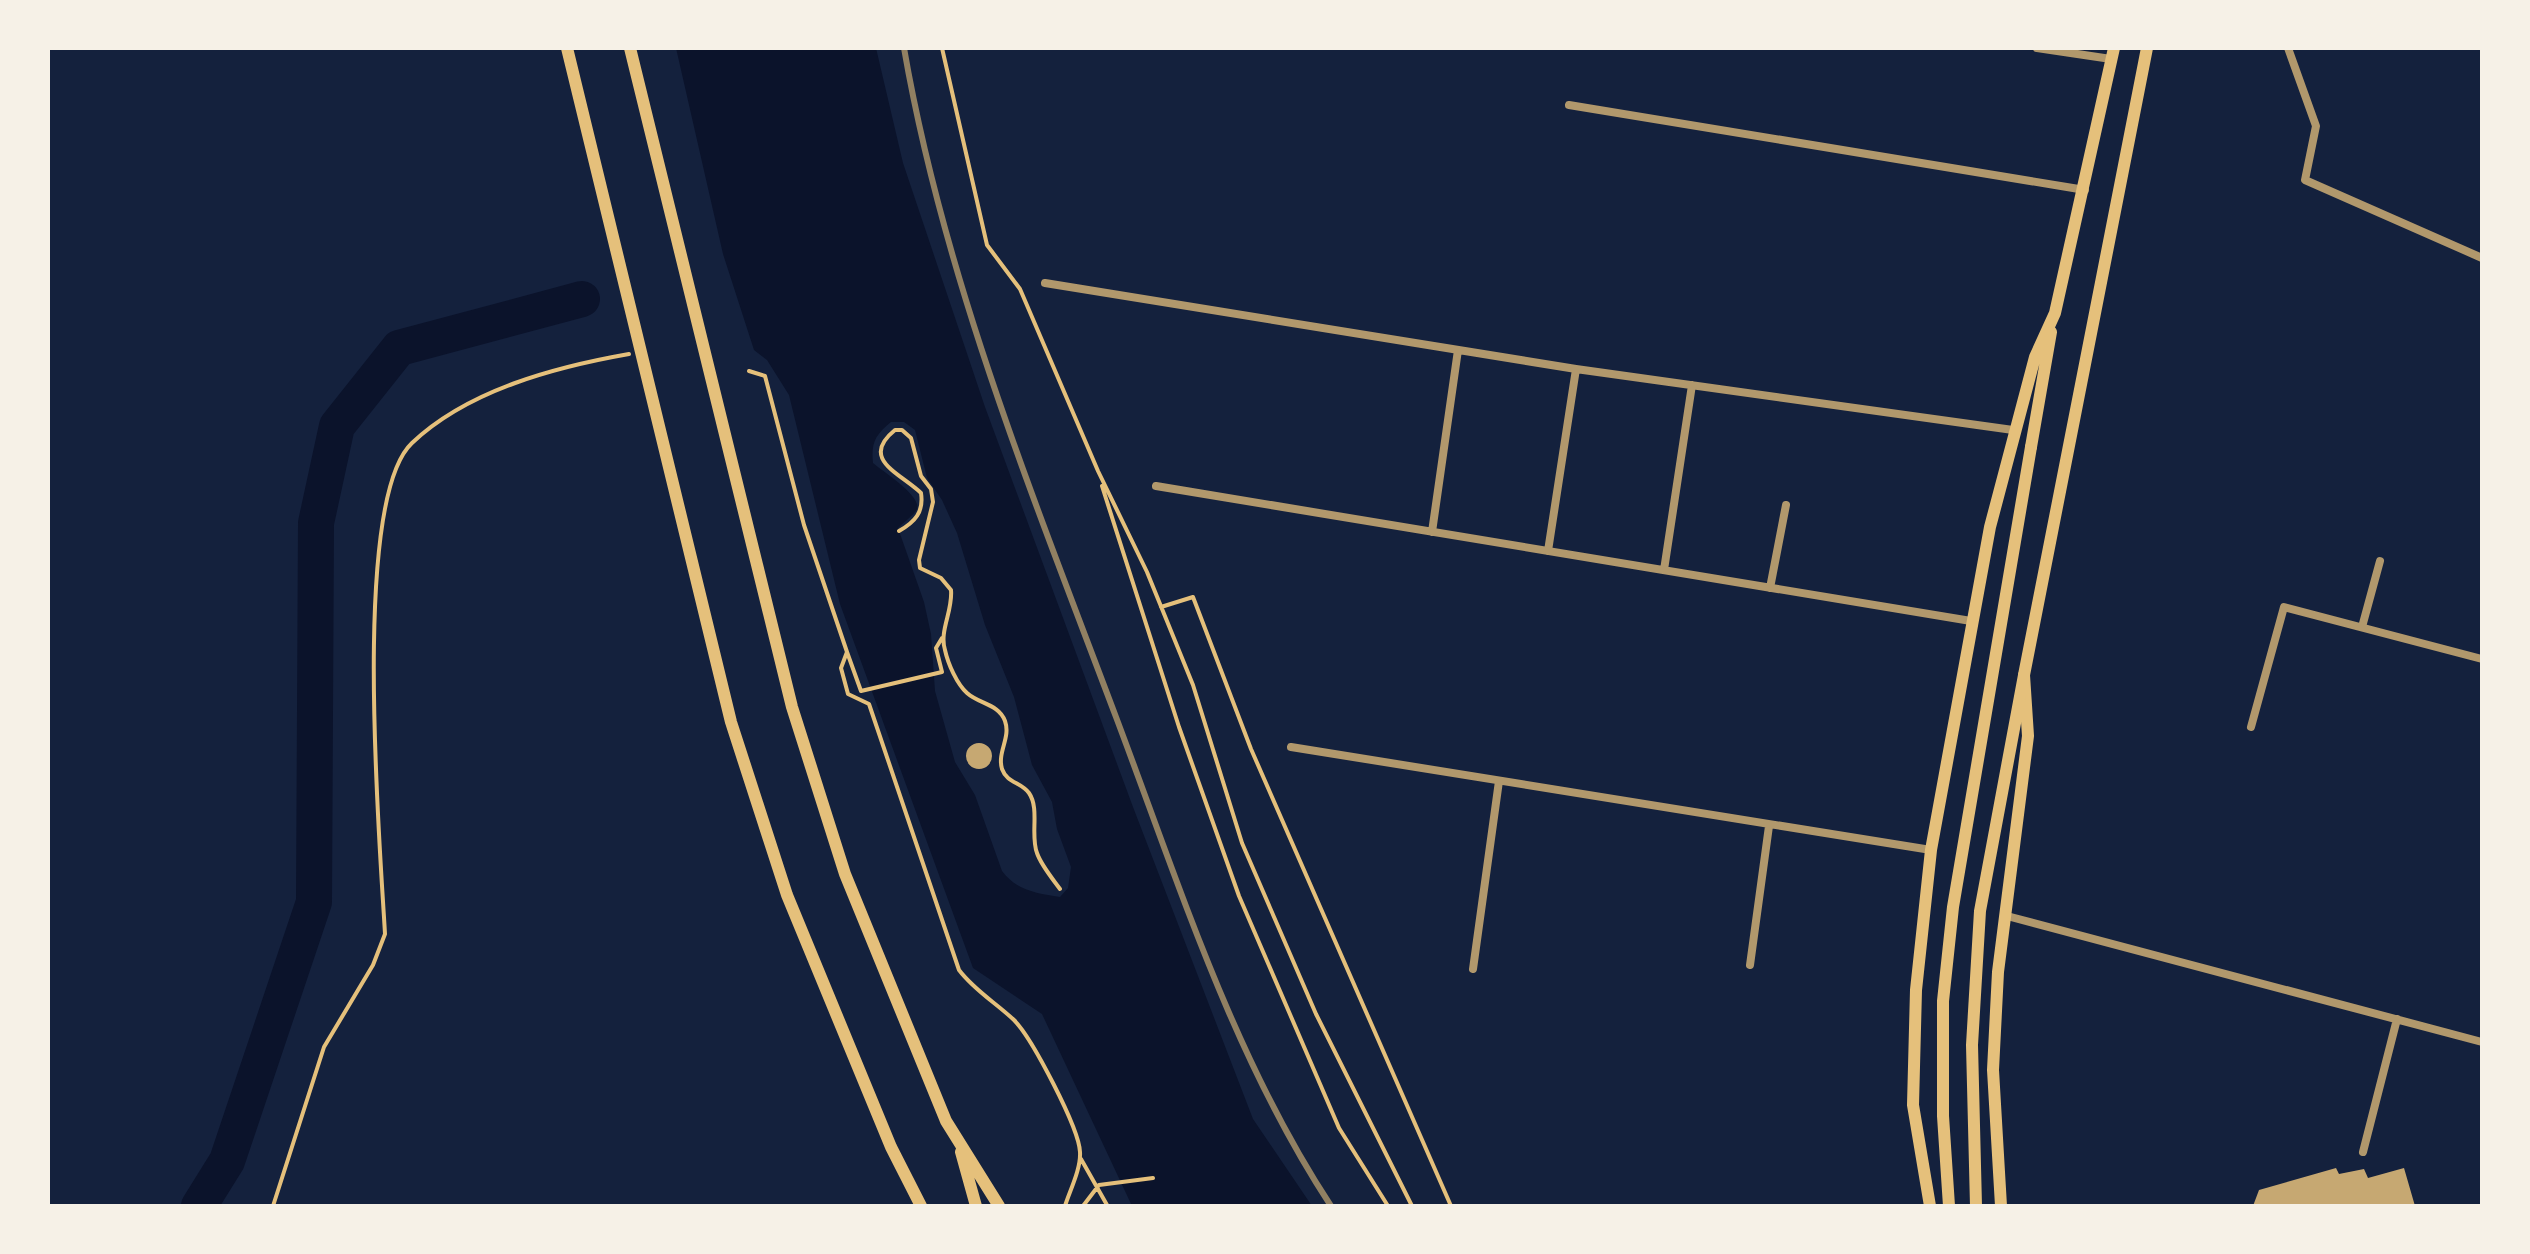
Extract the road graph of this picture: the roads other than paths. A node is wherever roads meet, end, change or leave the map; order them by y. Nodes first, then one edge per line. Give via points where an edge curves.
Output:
1 (567, 48) edge
2 (630, 48) edge
3 (2037, 48) edge
4 (2147, 48) edge
5 (2288, 48) edge
6 (2113, 54) edge
7 (1569, 105) dead end
8 (2085, 190) junction
9 (2482, 258) edge
10 (1045, 283) dead end
11 (2055, 313) junction
12 (1458, 350) junction
13 (1576, 369) junction
14 (1692, 385) junction
15 (2013, 430) junction
16 (1156, 486) dead end
17 (1786, 505) dead end
18 (1432, 532) junction
19 (1548, 551) junction
20 (2380, 561) dead end
21 (1664, 570) junction
22 (1770, 588) junction
23 (1971, 621) junction
24 (2362, 627) junction
25 (2482, 659) edge
26 (2024, 675) junction
27 (2251, 727) dead end
28 (1291, 747) dead end
29 (1499, 781) junction
30 (1769, 826) junction
31 (1931, 850) junction
32 (2007, 916) junction
33 (1750, 965) dead end
34 (1473, 969) dead end
35 (2397, 1019) junction
36 (2482, 1042) edge
37 (955, 1134) junction
38 (2363, 1152) dead end
39 (1976, 1203) edge
40 (921, 1206) edge
41 (976, 1206) edge
42 (999, 1206) edge
43 (1930, 1206) edge
44 (1949, 1206) edge
45 (2001, 1206) edge

1 - 40 main road via 731,722 787,895 891,1147
2 - 37 main road via 792,707 845,874
3 - 6 street
4 - 26 main road
5 - 9 street via 2316,126 2305,180
6 - 8 main road
7 - 8 street
8 - 11 main road
10 - 12 street
11 - 15 main road
11 - 44 main road via 1953,907 1943,1001
12 - 13 street
12 - 18 street
13 - 14 street
13 - 19 street
14 - 15 street
14 - 21 street
15 - 23 main road
16 - 18 street
17 - 22 street
18 - 19 street
19 - 21 street
20 - 24 street
21 - 22 street
22 - 23 street
23 - 31 main road
24 - 25 street
24 - 27 street via 2284,607
26 - 32 main road via 2028,736
26 - 39 main road via 1980,911 1972,1045
28 - 29 street
29 - 30 street
29 - 34 street
30 - 31 street
30 - 33 street
31 - 43 main road via 1916,990 1913,1105
32 - 35 street
32 - 45 main road via 1993,1070
35 - 36 street
35 - 38 street
37 - 41 main road
37 - 42 main road

